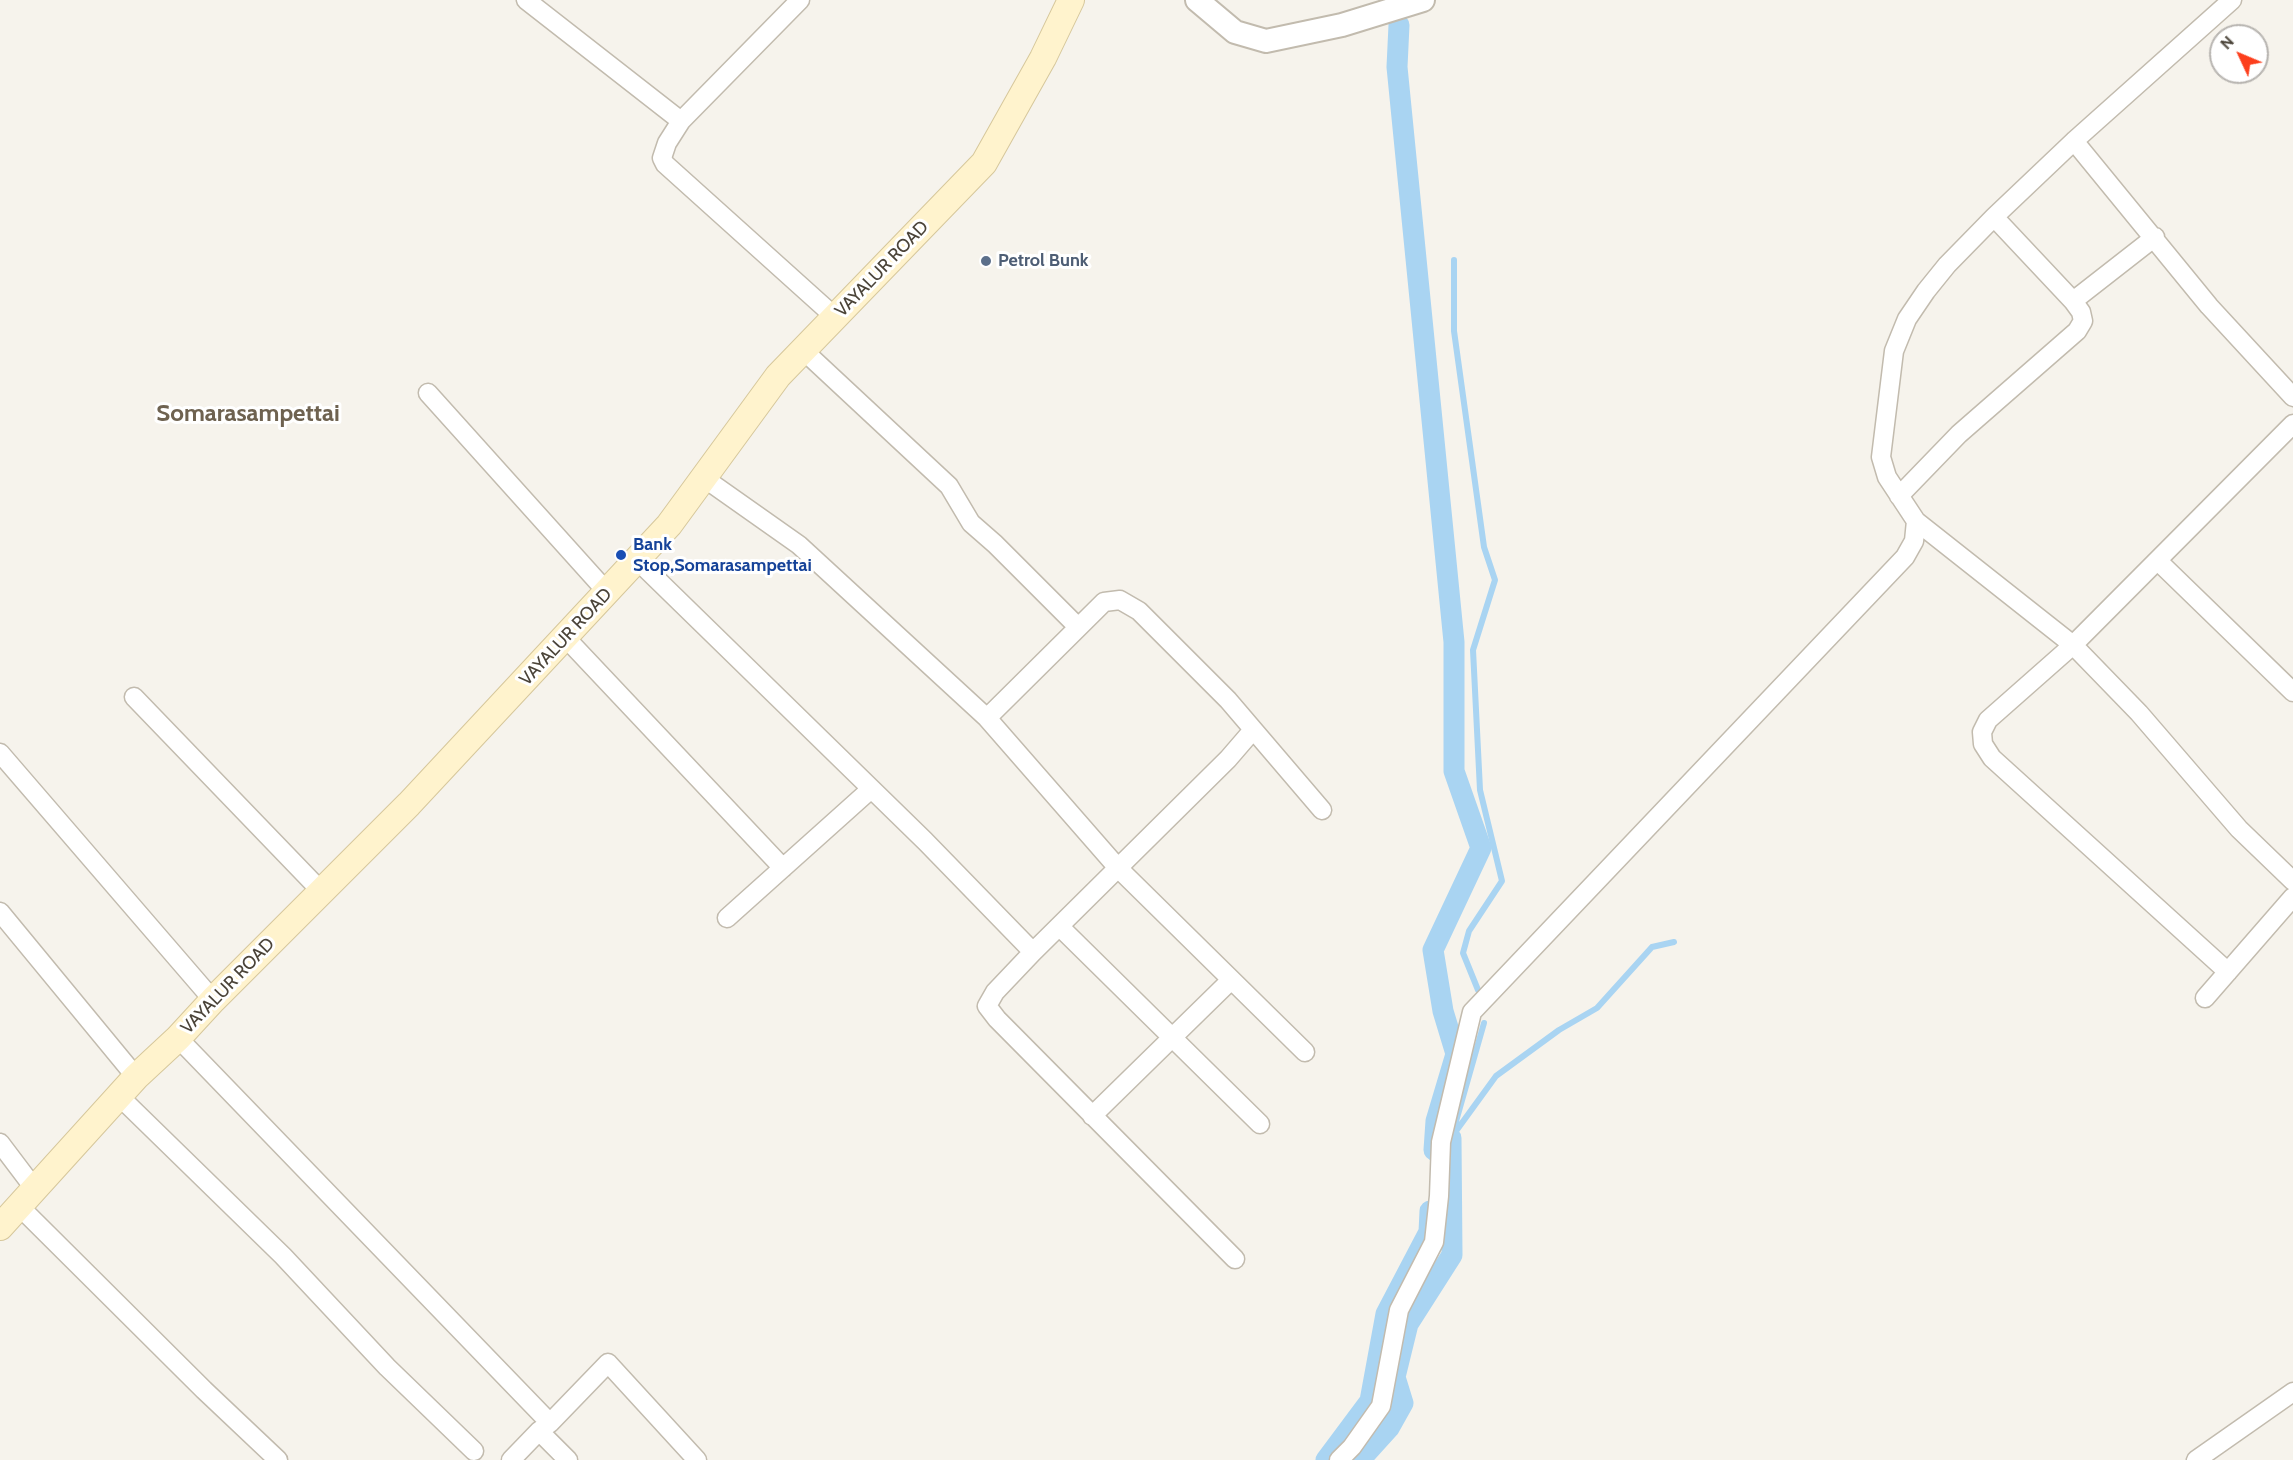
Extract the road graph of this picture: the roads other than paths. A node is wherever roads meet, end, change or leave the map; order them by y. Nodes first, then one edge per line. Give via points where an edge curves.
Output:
1 (526, 0) edge
2 (800, 0) edge
3 (1071, 0) edge
4 (1197, 0) edge
5 (1423, 0) edge
6 (2232, 0) edge
7 (681, 121) junction
8 (2074, 141) junction
9 (1994, 217) junction
10 (2155, 237) junction
11 (2073, 301) junction
12 (835, 317) junction
13 (803, 350) junction
14 (428, 393) dead end
15 (2293, 397) edge
16 (2293, 424) edge
17 (704, 478) junction
18 (1899, 496) junction
19 (1916, 521) junction
20 (637, 560) junction
21 (2158, 561) junction
22 (607, 592) junction
23 (1077, 626) junction
24 (564, 638) junction
25 (2073, 645) junction
26 (2293, 692) edge
27 (134, 697) dead end
28 (987, 718) junction
29 (1253, 730) junction
30 (0, 753) edge
31 (871, 789) junction
32 (1322, 810) dead end
33 (783, 868) junction
34 (1118, 868) junction
35 (2293, 881) edge
36 (322, 891) junction
37 (2293, 897) edge
38 (0, 912) edge
39 (727, 918) dead end
40 (1060, 927) junction
41 (1033, 952) junction
42 (2228, 972) junction
43 (1231, 980) junction
44 (2205, 998) dead end
45 (213, 1000) junction
46 (178, 1038) junction
47 (1173, 1038) junction
48 (1305, 1052) dead end
49 (128, 1087) junction
50 (1092, 1116) junction
51 (1260, 1124) dead end
52 (0, 1143) edge
53 (26, 1197) junction
54 (0, 1227) edge
55 (1235, 1259) dead end
56 (2293, 1392) edge
57 (544, 1427) junction
58 (474, 1450) dead end
59 (278, 1460) edge
60 (511, 1460) edge
61 (568, 1460) edge
62 (697, 1460) edge
63 (1339, 1460) edge
64 (2196, 1460) edge

1 - 7 street
2 - 7 street
3 - 12 main road, VAYALUR ROAD via 984,163
4 - 5 street via 1235,32 1266,41 1342,25
6 - 8 street
7 - 12 street via 663,152 665,164
8 - 9 street
8 - 10 street
9 - 11 street
9 - 18 street via 1926,291 1907,320 1894,351 1881,457
10 - 11 street
10 - 15 street via 2209,306
11 - 18 street via 2083,321 2077,331 1959,434
12 - 13 main road, VAYALUR ROAD
13 - 17 main road, VAYALUR ROAD via 778,376
13 - 23 street via 949,486 971,524
14 - 22 street
16 - 21 street
17 - 20 main road, VAYALUR ROAD
17 - 28 street via 799,545
18 - 19 street
19 - 25 street
19 - 63 street via 1914,541 1905,557 1472,1012 1441,1142 1434,1242 1399,1310 1381,1406
20 - 22 main road, VAYALUR ROAD
20 - 31 street
21 - 25 street
21 - 26 street
22 - 24 main road, VAYALUR ROAD
23 - 28 street
23 - 29 street via 1104,602 1120,600 1139,611
24 - 33 street
24 - 36 main road, VAYALUR ROAD
25 - 35 street via 2139,713 2239,829
25 - 42 street via 1988,720 1982,732 1983,744 1992,758
27 - 36 street
28 - 34 street
29 - 32 street
29 - 34 street
30 - 45 street
31 - 33 street
31 - 41 street
33 - 39 street
34 - 40 street
34 - 43 street
36 - 45 main road, VAYALUR ROAD
37 - 42 street
38 - 49 street
40 - 41 street
40 - 47 street
41 - 50 street via 987,1006
42 - 44 street
43 - 47 street
43 - 48 street
45 - 46 main road, VAYALUR ROAD
46 - 49 main road, VAYALUR ROAD
46 - 57 street
47 - 50 street
47 - 51 street
49 - 53 main road, VAYALUR ROAD
49 - 58 street via 387,1367
50 - 55 street
52 - 53 street
53 - 54 main road, VAYALUR ROAD
53 - 59 street via 204,1390
56 - 64 street
57 - 60 street
57 - 61 street
57 - 62 street via 608,1364

